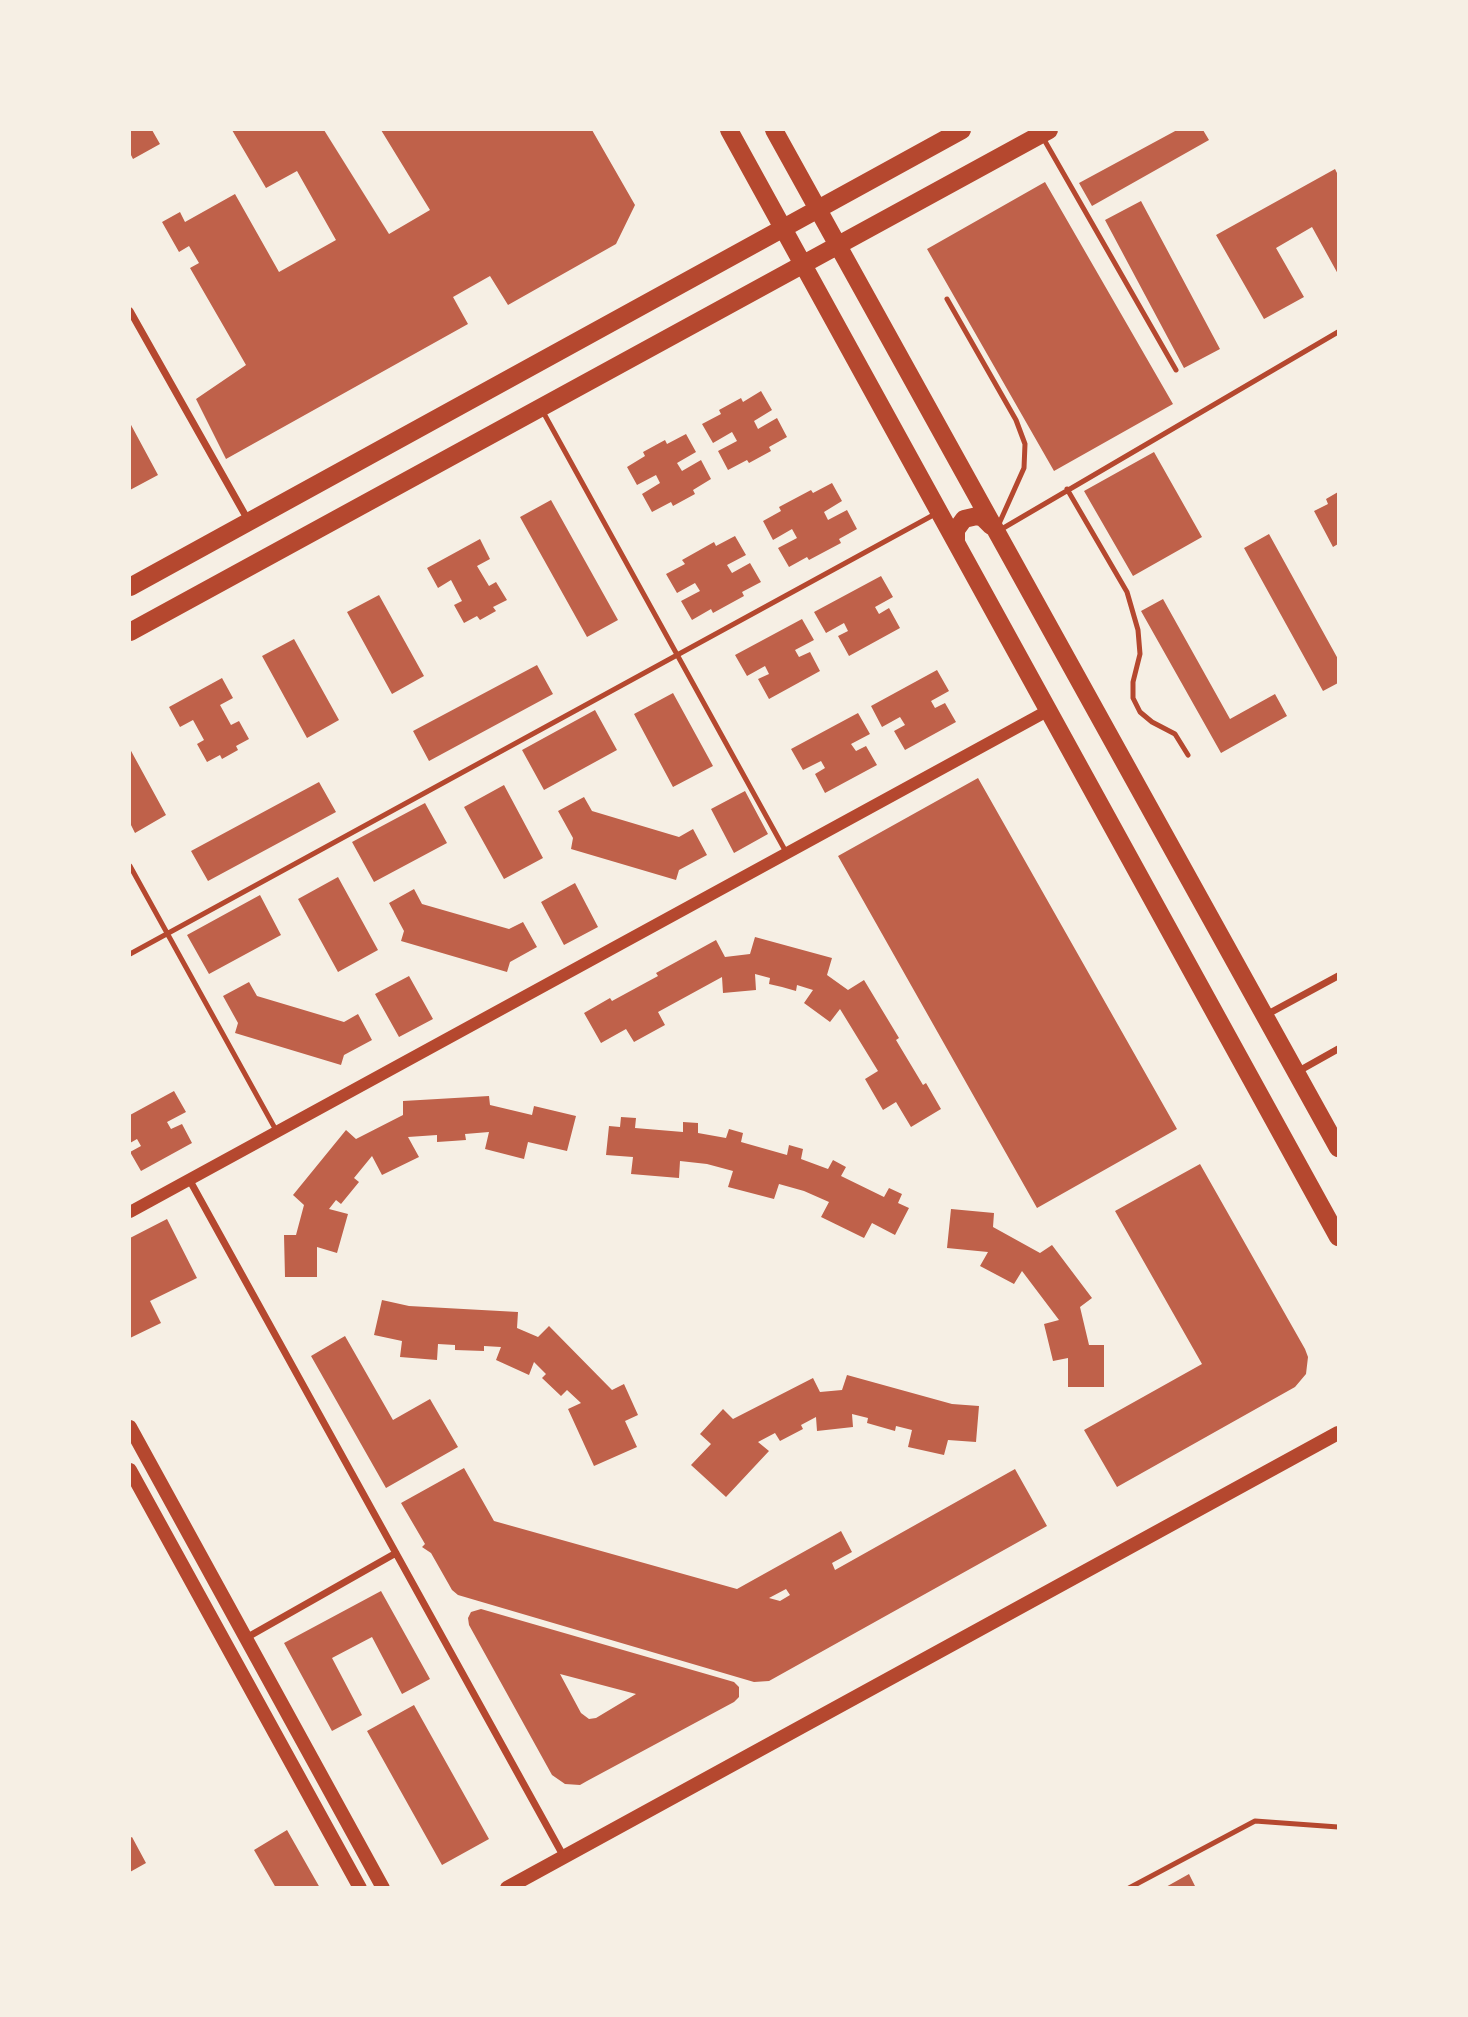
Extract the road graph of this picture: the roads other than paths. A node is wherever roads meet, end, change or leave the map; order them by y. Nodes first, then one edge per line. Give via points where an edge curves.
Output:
1 (729, 130) edge
2 (774, 130) edge
3 (962, 130) edge
4 (1045, 132) edge
5 (818, 208) junction
6 (783, 228) junction
7 (838, 245) junction
8 (803, 264) junction
9 (947, 299) dead end
10 (130, 311) edge
11 (1339, 332) edge
12 (1175, 370) dead end
13 (540, 408) junction
14 (1067, 489) junction
15 (940, 512) junction
16 (249, 522) junction
17 (993, 529) junction
18 (956, 542) junction
19 (130, 587) edge
20 (130, 632) edge
21 (677, 655) junction
22 (1049, 710) junction
23 (1188, 755) dead end
24 (787, 853) junction
25 (130, 866) edge
26 (167, 933) junction
27 (130, 954) edge
28 (1339, 976) edge
29 (1265, 1016) junction
30 (1339, 1049) edge
31 (1296, 1072) junction
32 (277, 1132) junction
33 (1339, 1148) edge
34 (189, 1179) junction
35 (130, 1212) edge
36 (1339, 1237) edge
37 (130, 1427) edge
38 (1339, 1433) edge
39 (130, 1470) edge
40 (396, 1553) junction
41 (246, 1638) junction
42 (1339, 1827) edge
43 (564, 1857) junction
44 (360, 1888) edge
45 (383, 1888) edge
46 (507, 1888) edge
47 (1129, 1888) edge

1 - 6 main road
2 - 5 main road
3 - 5 main road
4 - 7 main road
4 - 12 lane
5 - 6 main road
5 - 7 main road
6 - 8 main road
6 - 16 main road
7 - 8 main road
7 - 17 main road
8 - 13 main road
8 - 15 main road
9 - 17 lane via 1016,419 1025,444 1024,468
10 - 16 street
11 - 14 lane
13 - 20 main road
13 - 21 lane
14 - 17 lane
14 - 23 lane via 1127,592 1140,654 1133,698 1140,712 1175,734
15 - 18 main road
15 - 21 lane
16 - 19 main road
17 - 18 main road via 976,516 964,519 956,530
17 - 29 main road
18 - 22 main road
21 - 24 lane
21 - 26 lane
22 - 24 street
22 - 36 main road
24 - 32 street
25 - 26 lane
26 - 27 lane
26 - 32 lane
28 - 29 street
29 - 31 main road
30 - 31 street
31 - 33 main road
32 - 34 street
34 - 35 street
34 - 40 street
37 - 41 main road
38 - 43 main road
39 - 44 main road
40 - 41 street
40 - 43 street
41 - 45 main road
42 - 47 lane via 1255,1821
43 - 46 main road

